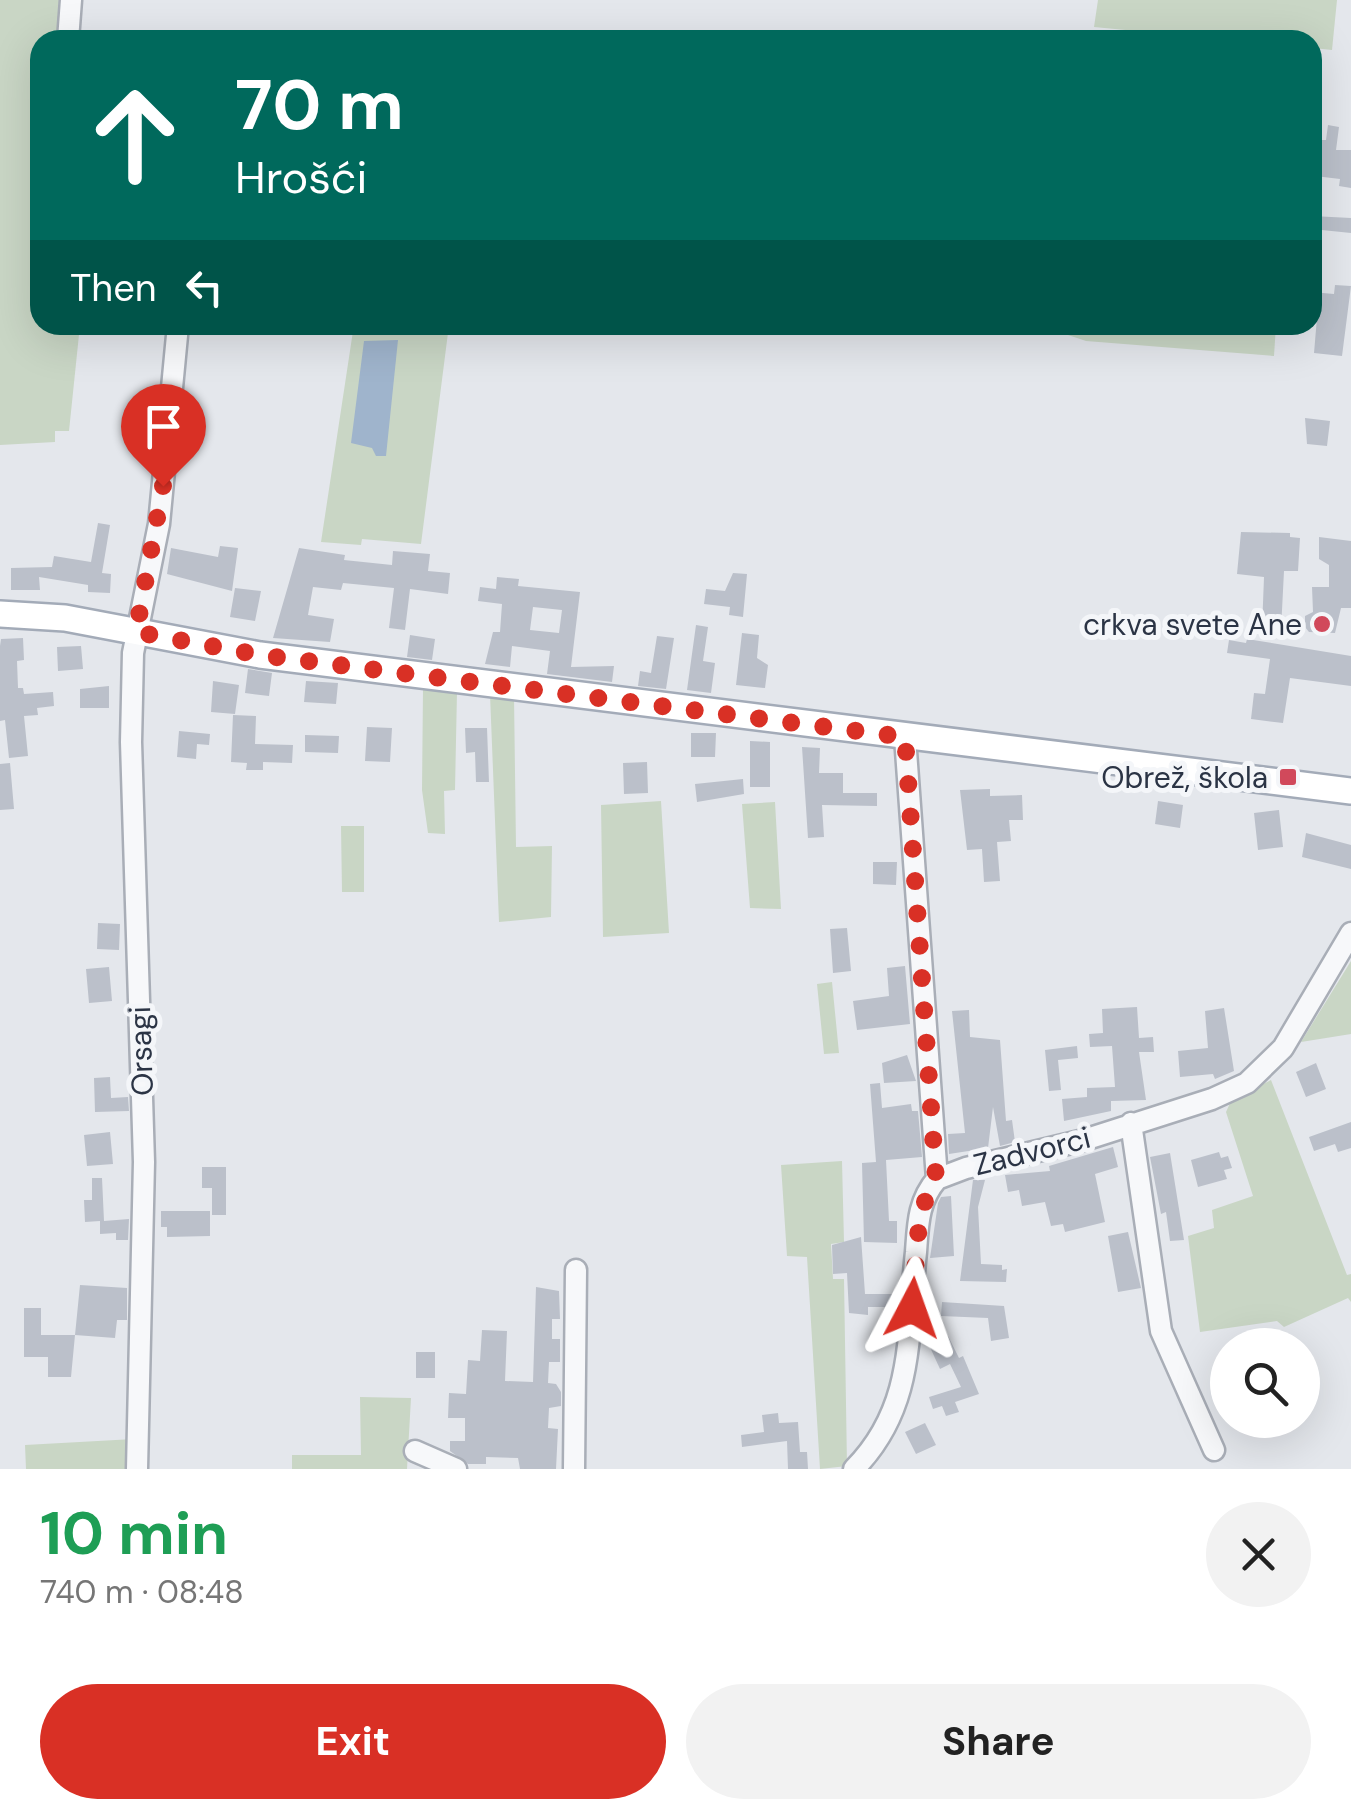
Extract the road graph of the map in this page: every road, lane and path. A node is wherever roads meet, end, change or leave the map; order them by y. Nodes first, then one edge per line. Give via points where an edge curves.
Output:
1 (71, 0) edge
2 (69, 30) edge
3 (177, 335) edge
4 (0, 614) edge
5 (136, 632) junction
6 (905, 737) junction
7 (1351, 790) edge
8 (1351, 933) edge
9 (1131, 1123) junction
10 (936, 1179) junction
11 (576, 1270) dead end
12 (1214, 1450) dead end
13 (415, 1451) dead end
14 (138, 1469) edge
15 (456, 1469) edge
16 (574, 1469) edge
17 (854, 1469) edge

1 - 2 street
3 - 5 street, Orsagi via 159,524
4 - 5 main road
5 - 6 main road via 260,655
5 - 14 street, Orsagi via 131,742 144,1162
6 - 7 main road
6 - 10 street
8 - 9 street, Zadvorci via 1283,1048 1258,1076
9 - 10 street, Zadvorci
9 - 12 street via 1161,1331
10 - 17 street, Zadvorci via 920,1212 898,1406
11 - 16 street
13 - 15 street

